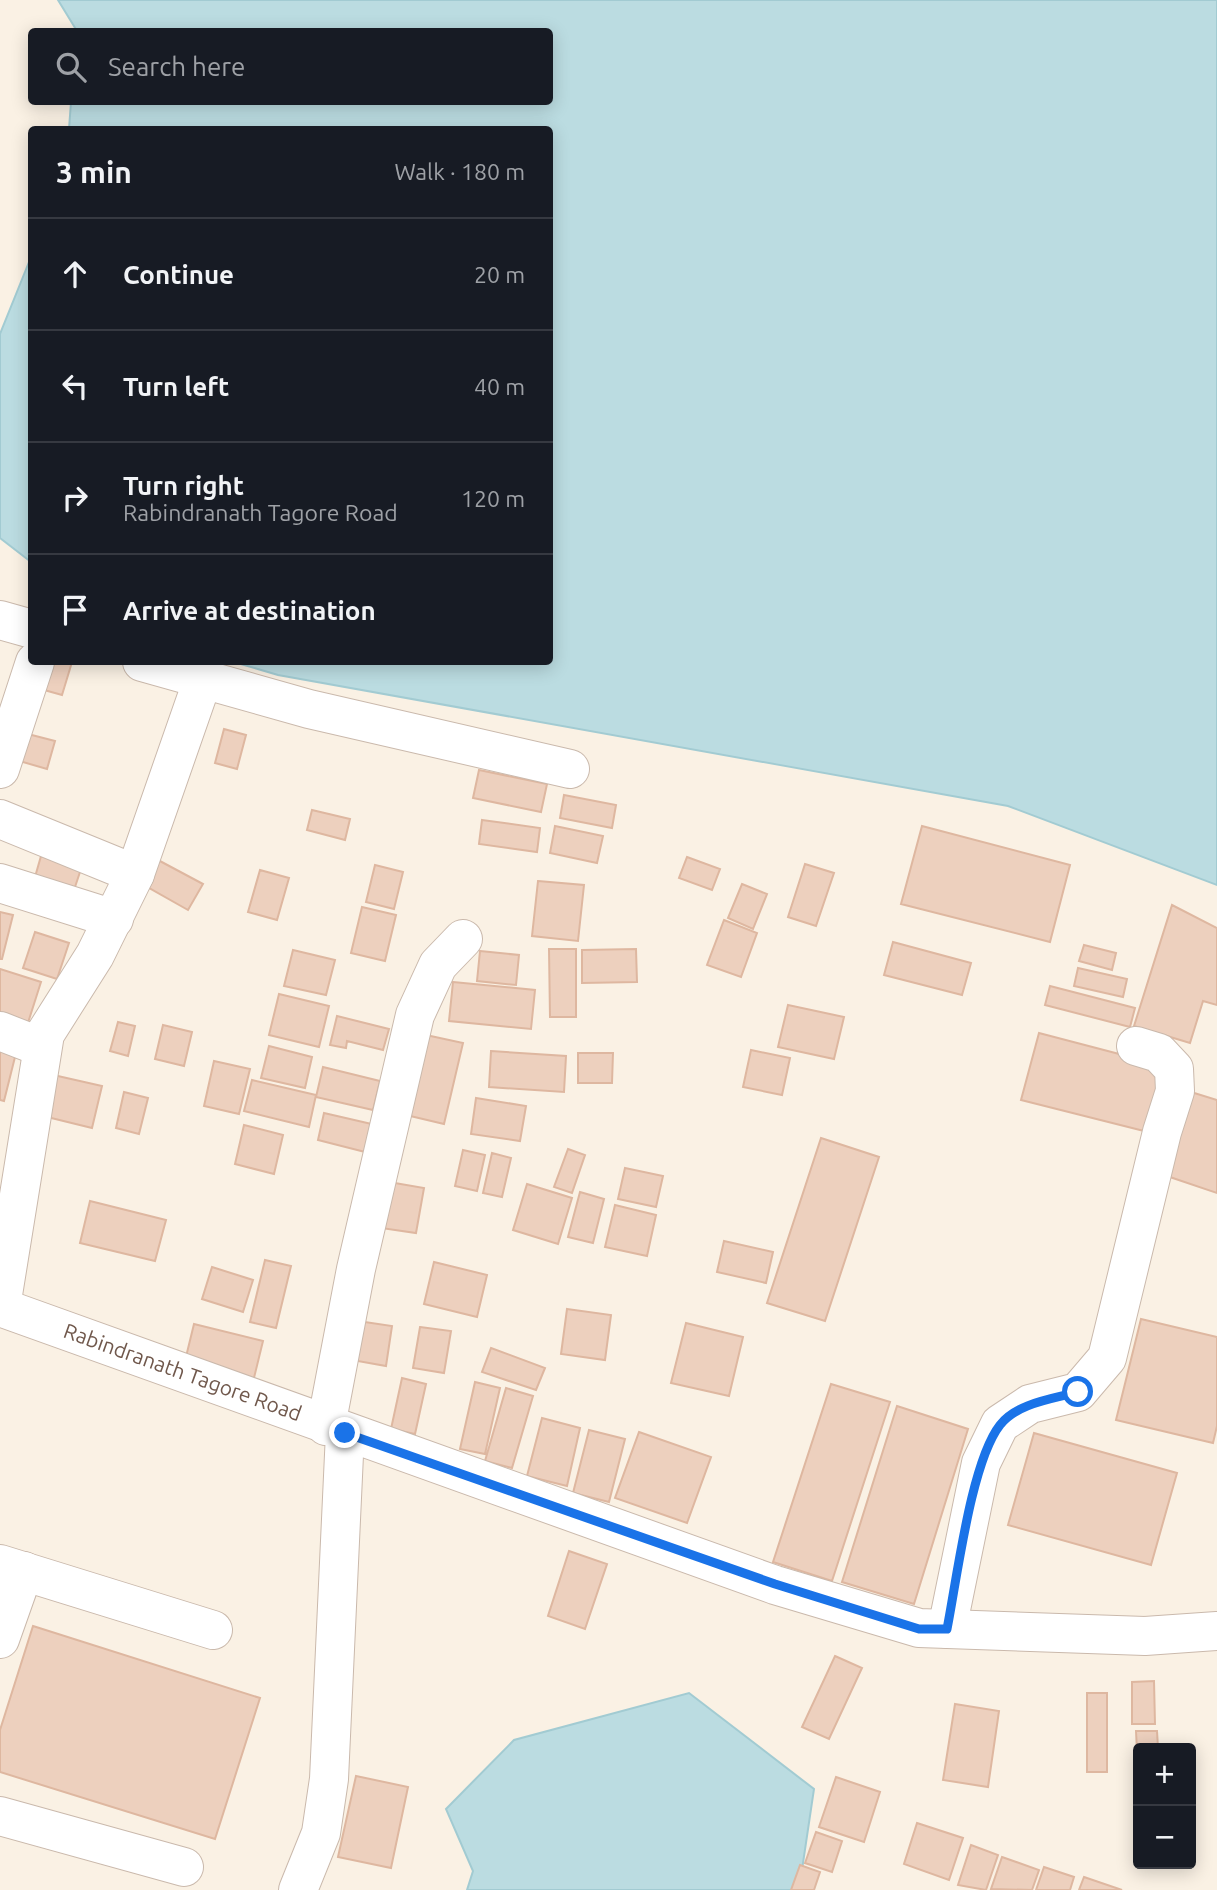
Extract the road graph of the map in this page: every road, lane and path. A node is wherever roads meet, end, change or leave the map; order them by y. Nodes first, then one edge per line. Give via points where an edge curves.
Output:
1 (0, 620) edge
2 (28, 628) edge
3 (34, 665) edge
4 (153, 665) edge
5 (203, 679) junction
6 (0, 769) edge
7 (570, 769) dead end
8 (0, 819) edge
9 (135, 874) junction
10 (0, 883) edge
11 (114, 919) junction
12 (463, 939) dead end
13 (0, 1031) edge
14 (1136, 1046) dead end
15 (41, 1047) junction
16 (1, 1307) edge
17 (335, 1429) junction
18 (12, 1567) edge
19 (947, 1629) junction
20 (213, 1630) dead end
21 (1217, 1631) edge
22 (0, 1639) edge
23 (0, 1816) edge
24 (184, 1867) dead end
25 (298, 1890) edge

1 - 2 street
3 - 6 street
4 - 5 street
5 - 7 street via 309,709
5 - 9 street
8 - 9 street
9 - 11 street
10 - 11 street
11 - 15 street via 52,1020
12 - 17 street via 438,965 415,1015 356,1269
13 - 15 street
14 - 19 street via 1159,1052 1174,1069 1175,1091 1107,1358 1078,1392 1030,1404 1000,1424 981,1463
15 - 16 street
16 - 17 street, Rabindranath Tagore Road
17 - 19 street, Rabindranath Tagore Road via 775,1584 919,1629
17 - 25 street via 329,1779 321,1833
18 - 20 street
18 - 22 street
19 - 21 street, Rabindranath Tagore Road via 1144,1636
23 - 24 street

